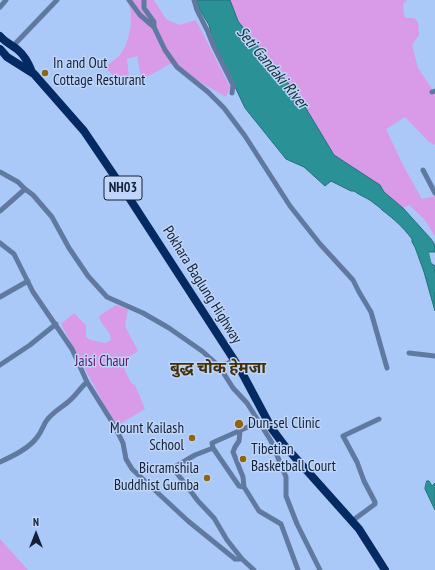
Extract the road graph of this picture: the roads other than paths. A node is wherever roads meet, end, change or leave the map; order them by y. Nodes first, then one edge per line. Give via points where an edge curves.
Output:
1 (6, 0) edge
2 (57, 0) edge
3 (129, 0) edge
4 (144, 0) edge
5 (194, 0) edge
6 (0, 6) edge
7 (154, 27) junction
8 (0, 36) edge
9 (13, 46) junction
10 (0, 49) edge
11 (34, 74) junction
12 (232, 93) dead end
13 (423, 170) dead end
14 (0, 172) edge
15 (25, 189) junction
16 (435, 193) edge
17 (0, 211) edge
18 (0, 243) edge
19 (28, 281) junction
20 (0, 297) edge
21 (56, 324) junction
22 (409, 353) dead end
23 (435, 356) edge
24 (234, 361) junction
25 (0, 365) edge
26 (219, 366) junction
27 (387, 368) dead end
28 (87, 382) junction
29 (378, 419) dead end
30 (259, 422) junction
31 (240, 431) junction
32 (213, 448) junction
33 (0, 462) edge
34 (244, 487) junction
35 (352, 521) junction
36 (242, 560) junction
37 (254, 570) edge
38 (298, 570) edge
39 (320, 570) edge
40 (385, 570) edge

1 - 6 street
2 - 9 street
3 - 7 street via 140,15
4 - 7 street via 144,8 154,22
5 - 12 street via 230,77
7 - 27 street via 164,50 177,67 224,108 290,206 320,244 354,280 371,312
8 - 9 highway, Pokhara Baglung Highway
9 - 11 highway, Pokhara Baglung Highway via 23,55
10 - 11 highway, Pokhara Baglung Highway / NH03 via 7,57
11 - 24 highway, Pokhara Baglung Highway / NH03 via 84,130
13 - 16 street
14 - 15 street
15 - 17 street
15 - 26 street via 52,217 88,276 107,296 169,328
18 - 19 street via 14,254
19 - 20 street
19 - 21 street
21 - 25 street
21 - 28 street via 72,349
22 - 23 street
24 - 26 street
24 - 35 highway, Pokhara Baglung Highway via 280,439
26 - 30 street via 233,388 248,403
28 - 33 street via 70,401 46,421 32,444
28 - 36 street via 114,425 132,469 188,522 235,559
29 - 35 street via 343,436 375,502
30 - 31 street
30 - 39 street via 271,441 286,477 286,496
31 - 32 street via 212,442
31 - 34 street via 239,441 233,452 243,477
32 - 34 street via 238,486
32 - 36 street via 173,468 214,518
34 - 38 street via 259,511 281,524
35 - 40 highway, Pokhara Baglung Highway via 367,539
36 - 37 street

